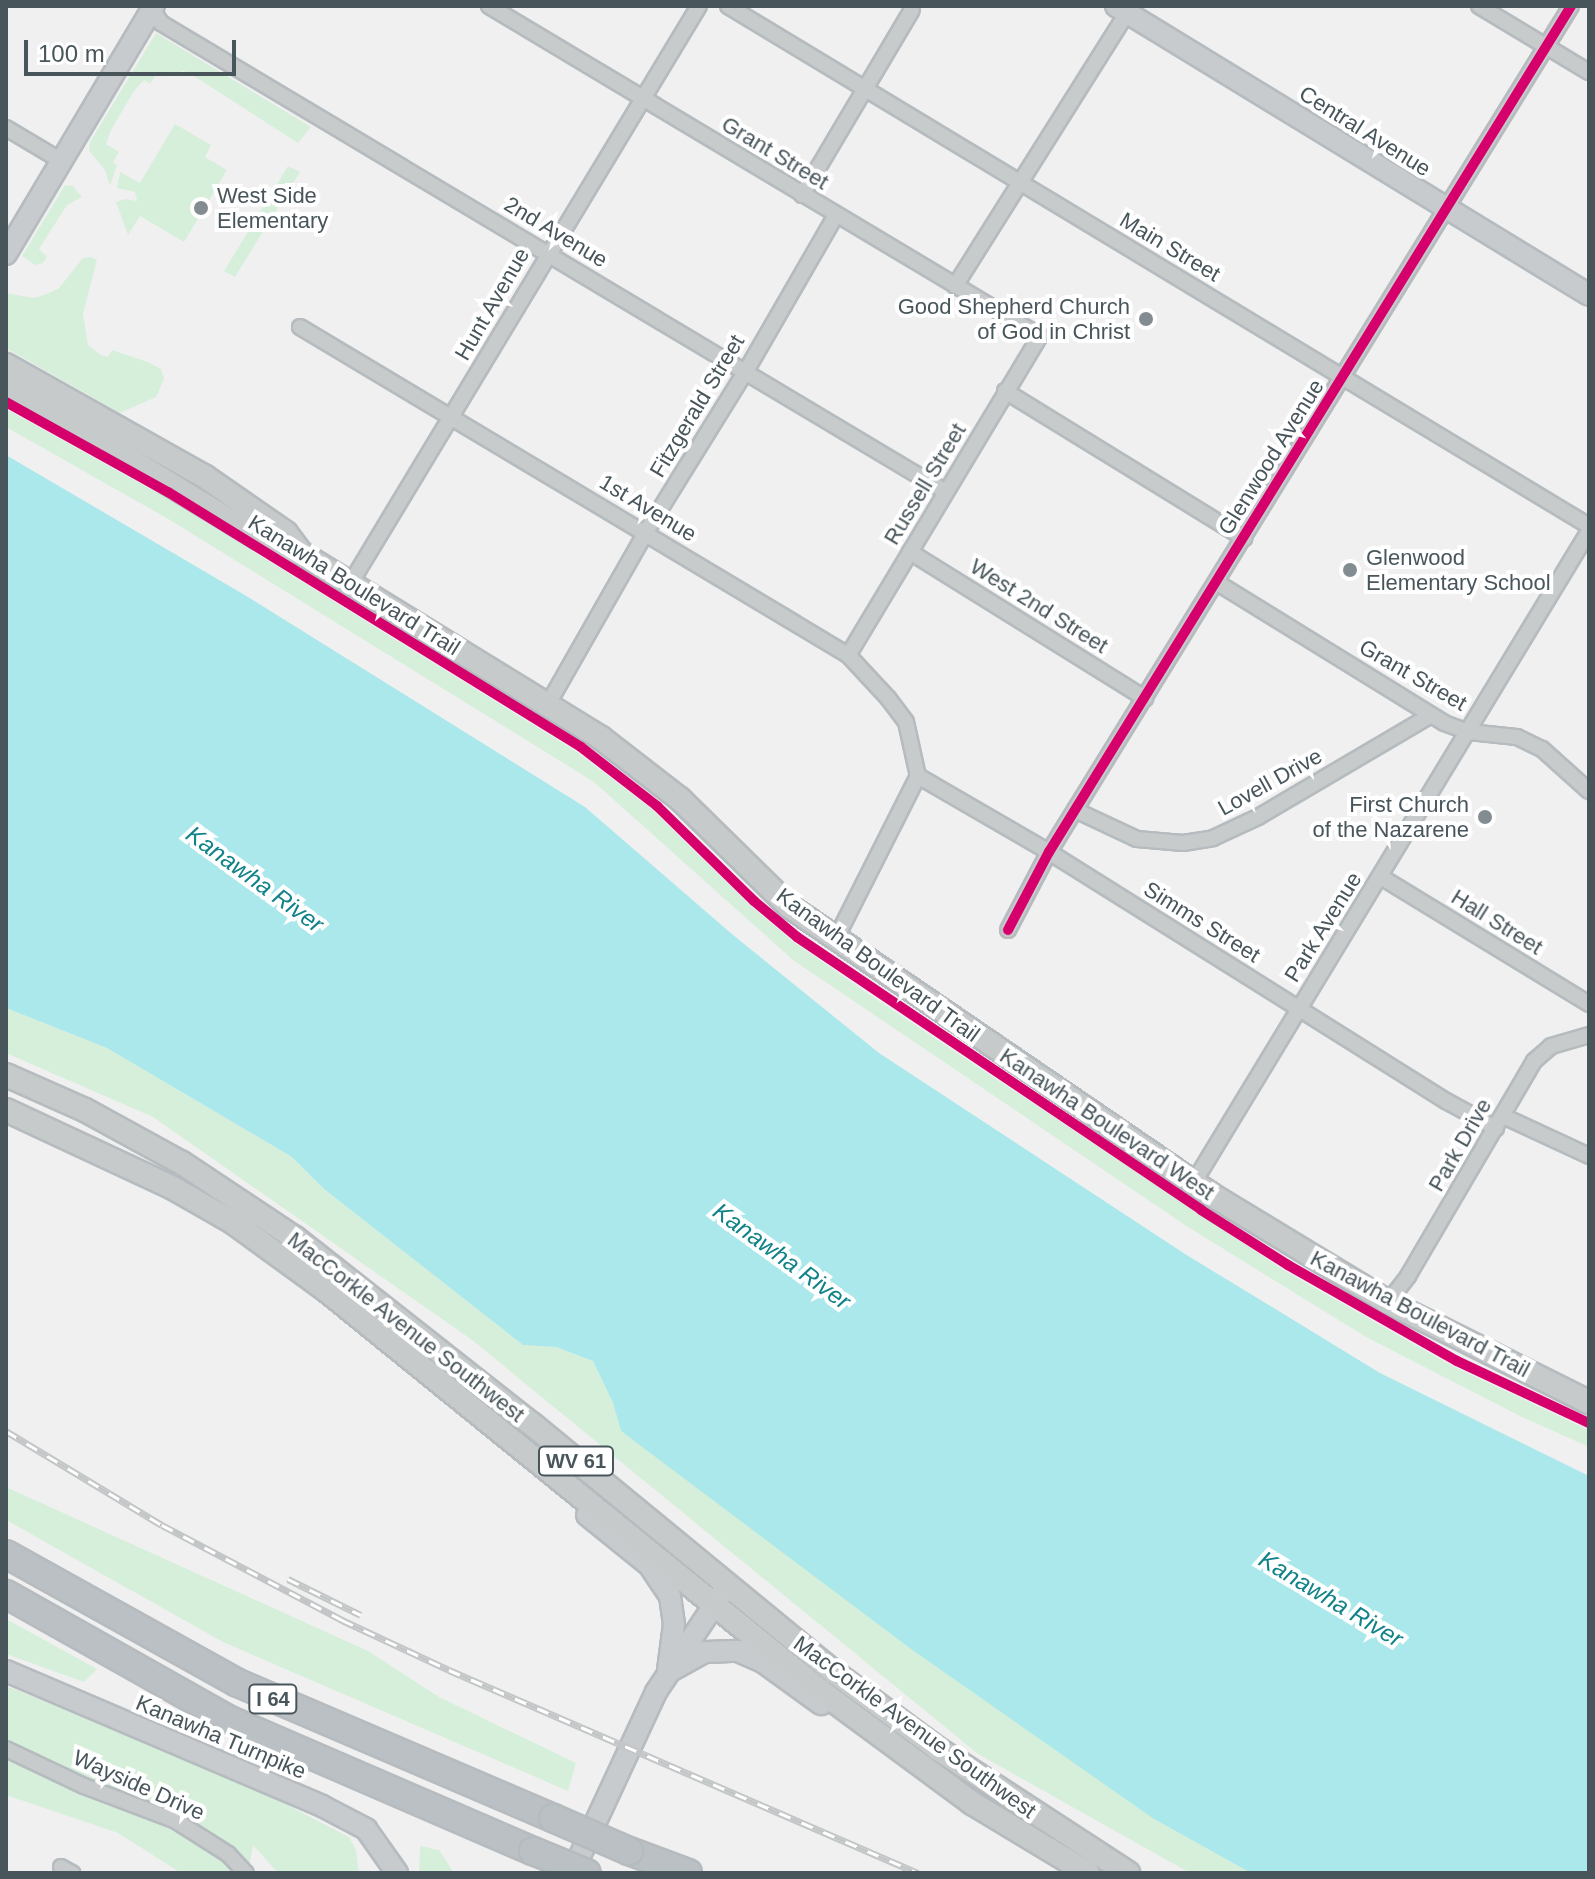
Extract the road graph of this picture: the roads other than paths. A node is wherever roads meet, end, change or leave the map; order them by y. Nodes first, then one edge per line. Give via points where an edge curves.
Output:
1 (489, 6) edge
2 (699, 6) edge
3 (728, 6) edge
4 (1479, 6) edge
5 (1571, 6) edge
6 (152, 7) edge
7 (1125, 8) edge
8 (912, 10) dead end
9 (1546, 46) junction
10 (1589, 72) edge
11 (861, 89) junction
12 (644, 99) junction
13 (6, 128) edge
14 (63, 162) junction
15 (1021, 182) junction
16 (802, 195) junction
17 (1447, 210) junction
18 (836, 215) junction
19 (547, 253) junction
20 (6, 254) edge
21 (955, 286) junction
22 (1589, 295) edge
23 (300, 327) dead end
24 (1040, 336) joint
25 (6, 365) edge
26 (746, 371) junction
27 (1344, 378) junction
28 (6, 384) edge
29 (1005, 391) junction
30 (452, 418) junction
31 (946, 492) junction
32 (1589, 529) edge
33 (646, 532) junction
34 (1244, 538) junction
35 (910, 552) junction
36 (302, 554) junction
37 (1216, 582) junction
38 (350, 584) junction
39 (848, 655) junction
40 (1145, 698) junction
41 (548, 704) junction
42 (1431, 715) junction
43 (1469, 732) junction
44 (918, 776) junction
45 (1589, 791) edge
46 (1075, 810) junction
47 (1049, 852) junction
48 (1381, 877) junction
49 (1008, 930) dead end
50 (835, 940) junction
51 (1589, 1004) edge
52 (1298, 1008) junction
53 (1589, 1035) edge
54 (6, 1075) edge
55 (6, 1110) edge
56 (1499, 1122) junction
57 (1589, 1156) edge
58 (1194, 1182) junction
59 (1388, 1302) junction
60 (1589, 1402) edge
61 (539, 1463) junction
62 (6, 1554) edge
63 (728, 1583) junction
64 (6, 1594) edge
65 (715, 1605) junction
66 (6, 1671) edge
67 (667, 1674) junction
68 (888, 1742) junction
69 (6, 1749) edge
70 (246, 1873) edge
71 (397, 1873) edge
72 (572, 1873) edge
73 (587, 1873) edge
74 (688, 1873) edge
75 (1088, 1873) edge
76 (1128, 1873) edge

1 - 12 street, Grant Street
2 - 12 street, Hunt Avenue
3 - 11 street, Main Street
4 - 9 street
5 - 9 street, Glenwood Avenue
6 - 14 main road
6 - 19 street, 2nd Avenue via 161,23
7 - 15 street
7 - 17 main road, Central Avenue
8 - 11 street
9 - 10 street
9 - 17 street, Glenwood Avenue
11 - 15 street, Main Street
11 - 16 street
12 - 16 street, Grant Street
12 - 19 street, Hunt Avenue
13 - 14 street
14 - 20 main road
15 - 21 street
15 - 27 street, Main Street
16 - 18 street, Grant Street
17 - 22 main road, Central Avenue
17 - 27 street, Glenwood Avenue
18 - 21 street, Grant Street
18 - 26 street, Fitzgerald Street
19 - 26 street, 2nd Avenue
19 - 30 street, Hunt Avenue
21 - 24 street, Grant Street
23 - 30 street, 1st Avenue
24 - 29 street, Russell Street
25 - 36 main road, Kanawha Boulevard West via 204,476 286,533
26 - 31 street, 2nd Avenue
26 - 33 street, Fitzgerald Street
27 - 32 street, Main Street
27 - 34 street, Glenwood Avenue
28 - 36 main road, Kanawha Boulevard West via 258,538
29 - 31 street, Russell Street
29 - 34 street
30 - 33 street, 1st Avenue
30 - 38 street, Hunt Avenue
31 - 35 street, Russell Street
32 - 43 street, Park Avenue
33 - 39 street, 1st Avenue
33 - 41 street, Fitzgerald Street
34 - 37 street, Glenwood Avenue
35 - 39 street, Russell Street
35 - 40 street, West 2nd Street
36 - 38 main road, Kanawha Boulevard West
37 - 40 street, Glenwood Avenue
37 - 42 street, Grant Street
38 - 41 main road, Kanawha Boulevard West
39 - 44 street, 1st Avenue via 906,722
40 - 46 street, Glenwood Avenue
41 - 50 main road, Kanawha Boulevard West via 680,799 789,906
42 - 43 street, Grant Street
42 - 46 street, Lovell Drive via 1213,838 1162,843 1137,839
43 - 45 street, Grant Street via 1531,743 1562,763
43 - 48 street, Park Avenue
44 - 47 street
44 - 50 street
46 - 47 street, Glenwood Avenue
47 - 49 street, Glenwood Avenue
47 - 52 street, Simms Street
48 - 51 street, Hall Street
48 - 52 street, Park Avenue
50 - 58 main road, Kanawha Boulevard West
52 - 56 street, Simms Street via 1446,1101
52 - 58 street, Park Avenue
53 - 56 street, Park Drive via 1541,1053
54 - 63 main road, MacCorkle Avenue Southwest / WV 61 via 85,1110 182,1163 295,1238
55 - 61 main road, MacCorkle Avenue Southwest / WV 61 via 173,1188 234,1223 326,1290
56 - 57 street, Simms Street
56 - 59 street, Park Drive
58 - 59 main road, Kanawha Boulevard West
59 - 60 main road, Kanawha Boulevard West
61 - 65 main road, MacCorkle Avenue Southwest / WV 61
61 - 67 main road via 574,1503 663,1582 674,1609
62 - 74 highway, I 64, bridge via 238,1683
63 - 65 main road
63 - 76 main road, MacCorkle Avenue Southwest / WV 61 via 938,1749
64 - 73 highway, I 64, bridge via 230,1720
65 - 67 main road
65 - 68 main road, MacCorkle Avenue Southwest / WV 61
66 - 71 main road, Kanawha Turnpike via 366,1829
67 - 68 main road via 705,1652 738,1651 763,1662 857,1729
67 - 72 main road
68 - 75 main road, MacCorkle Avenue Southwest / WV 61 via 972,1803
69 - 70 street, Wayside Drive via 176,1821 228,1854

